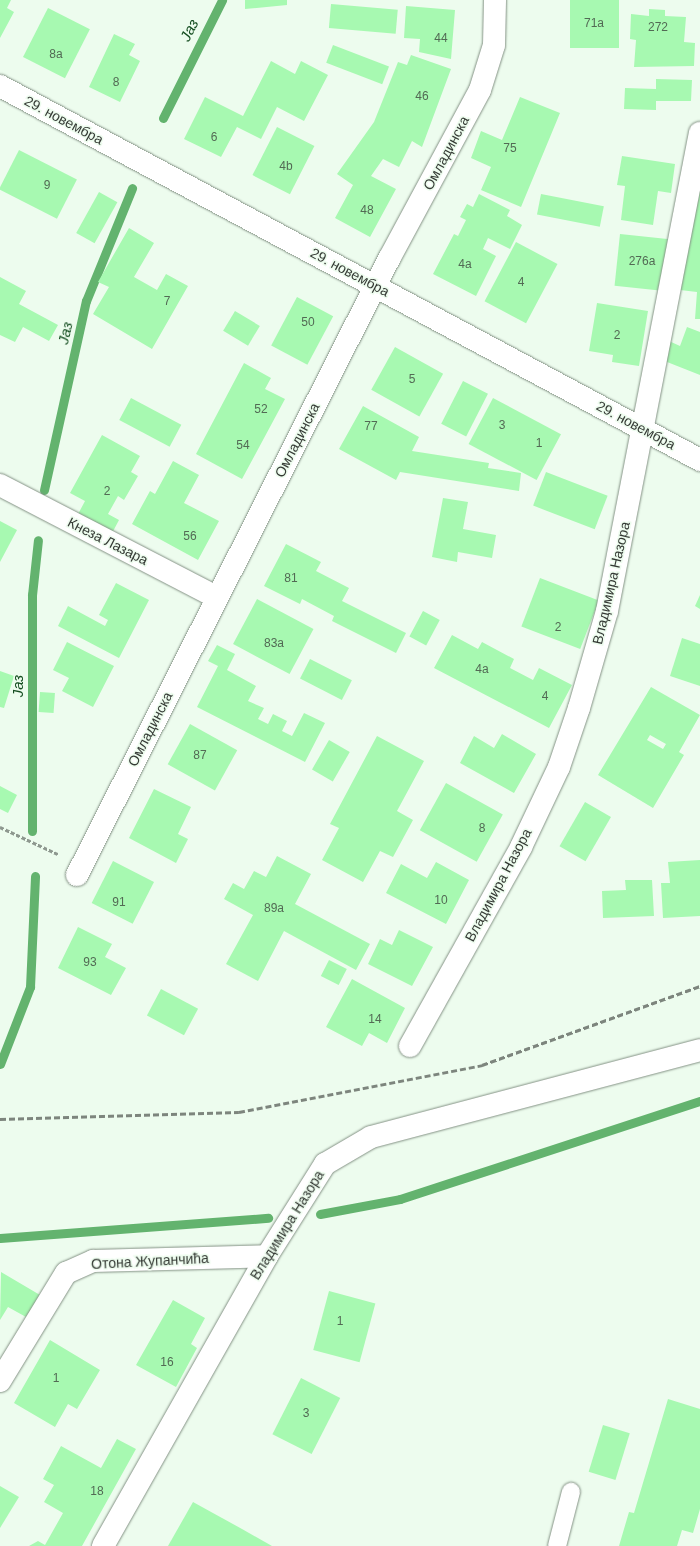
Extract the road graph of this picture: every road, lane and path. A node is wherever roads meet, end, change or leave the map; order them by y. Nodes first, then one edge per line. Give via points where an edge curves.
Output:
1 (495, 0) edge
2 (0, 86) edge
3 (700, 133) edge
4 (375, 285) junction
5 (643, 429) junction
6 (700, 460) edge
7 (0, 485) edge
8 (216, 597) junction
9 (0, 827) edge
10 (79, 870) joint
11 (410, 1046) dead end
12 (700, 1050) edge
13 (267, 1256) junction
14 (0, 1381) edge
15 (571, 1492) dead end
16 (103, 1546) edge
17 (557, 1546) edge

1 - 4 street, Омладинска via 494,45 480,90
2 - 4 street, 29. новембра
3 - 5 street, Владимира Назора
4 - 5 street, 29. новембра
4 - 8 street, Омладинска
5 - 6 street, 29. новембра
5 - 11 street, Владимира Назора via 607,611 559,767 521,848
7 - 8 street, Кнеза Лазара
8 - 10 street, Омладинска
9 - 10 path
12 - 13 street, Владимира Назора via 371,1137 344,1150 325,1164
13 - 14 street, Отона Жупанчића via 93,1261 66,1273
13 - 16 street, Владимира Назора
15 - 17 lane

